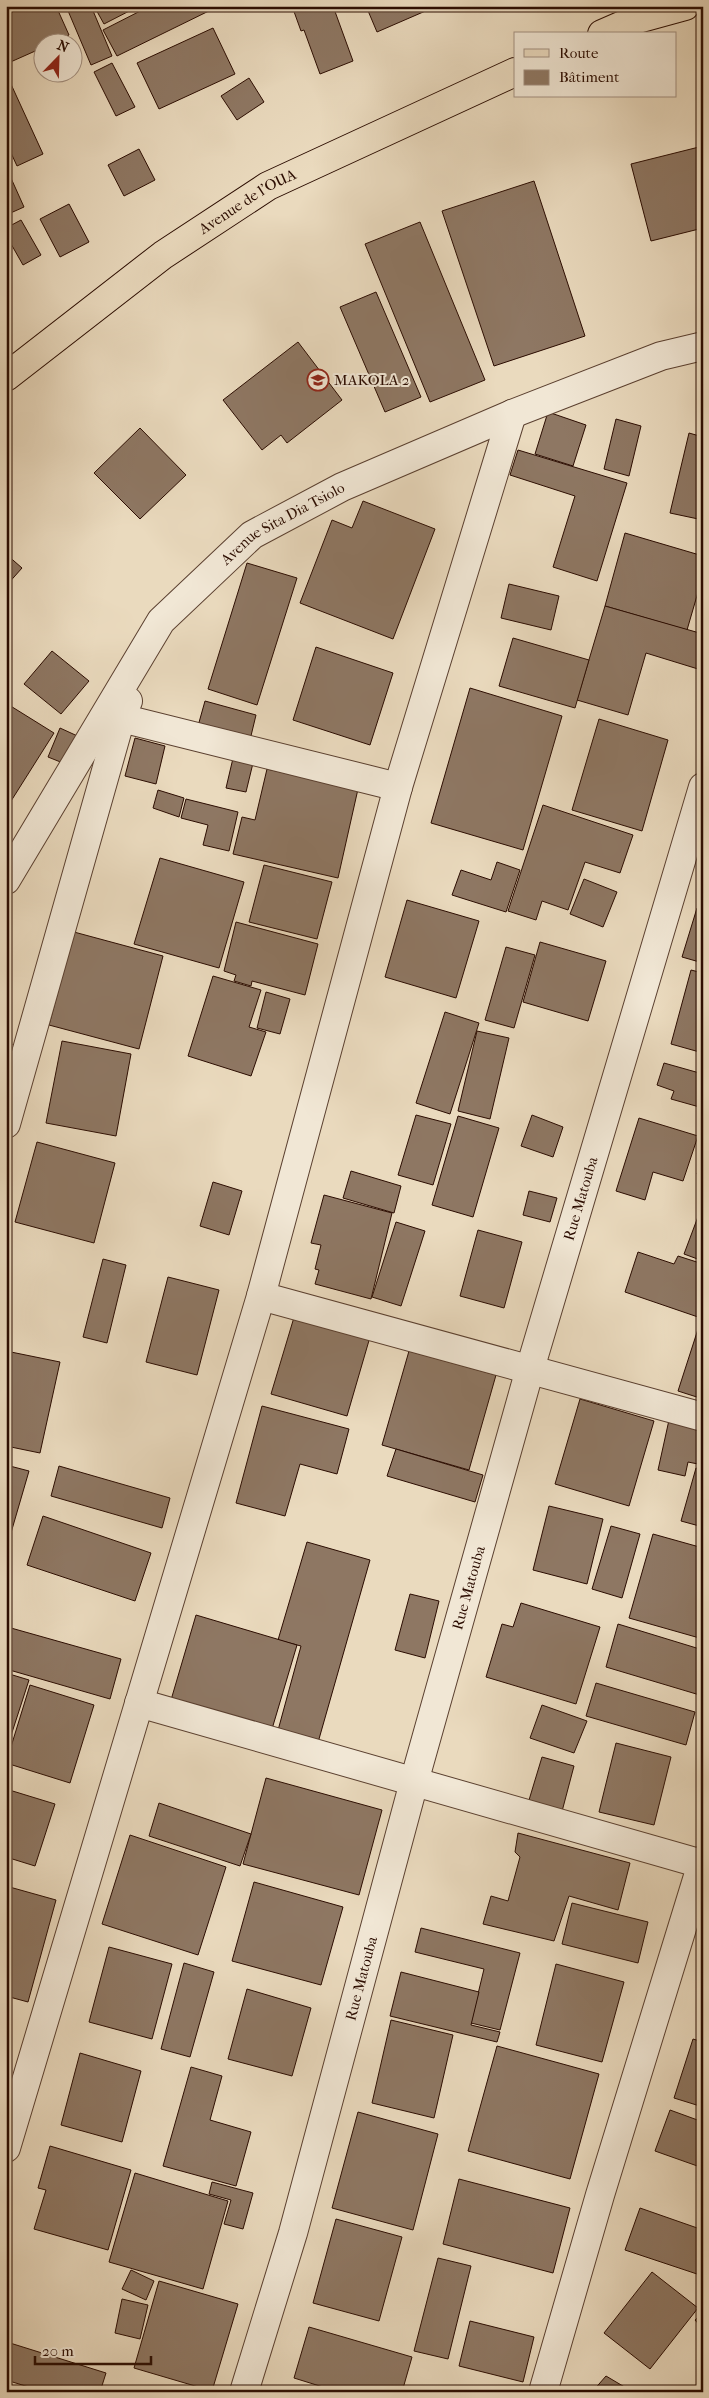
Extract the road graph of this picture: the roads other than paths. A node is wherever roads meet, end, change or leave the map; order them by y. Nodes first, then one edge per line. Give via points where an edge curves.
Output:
1 (685, 6) edge
2 (607, 32) edge
3 (514, 72) edge
4 (703, 346) edge
5 (6, 377) edge
6 (512, 414) junction
7 (162, 621) junction
8 (121, 718) junction
9 (398, 787) junction
10 (703, 787) edge
11 (6, 880) edge
12 (6, 1124) edge
13 (261, 1296) junction
14 (530, 1369) junction
15 (703, 1417) edge
16 (139, 1704) junction
17 (414, 1782) junction
18 (702, 1862) edge
19 (8, 2133) edge
20 (244, 2392) edge
21 (543, 2392) edge

1 - 2 main road via 634,20
3 - 5 main road, Avenue de l'OUA via 268,186 163,255
4 - 6 street, Avenue Sita Dia Tsiolo via 661,356
6 - 7 street, Avenue Sita Dia Tsiolo via 342,487 252,535
6 - 9 street
7 - 8 street
7 - 11 street, Avenue Sita Dia Tsiolo
8 - 9 street
8 - 12 street
9 - 13 street
10 - 14 street, Rue Matouba
13 - 14 street
13 - 16 street
14 - 15 street
14 - 17 street, Rue Matouba
16 - 17 street
16 - 19 street
17 - 18 street
17 - 20 street, Rue Matouba via 293,2233
18 - 21 street

